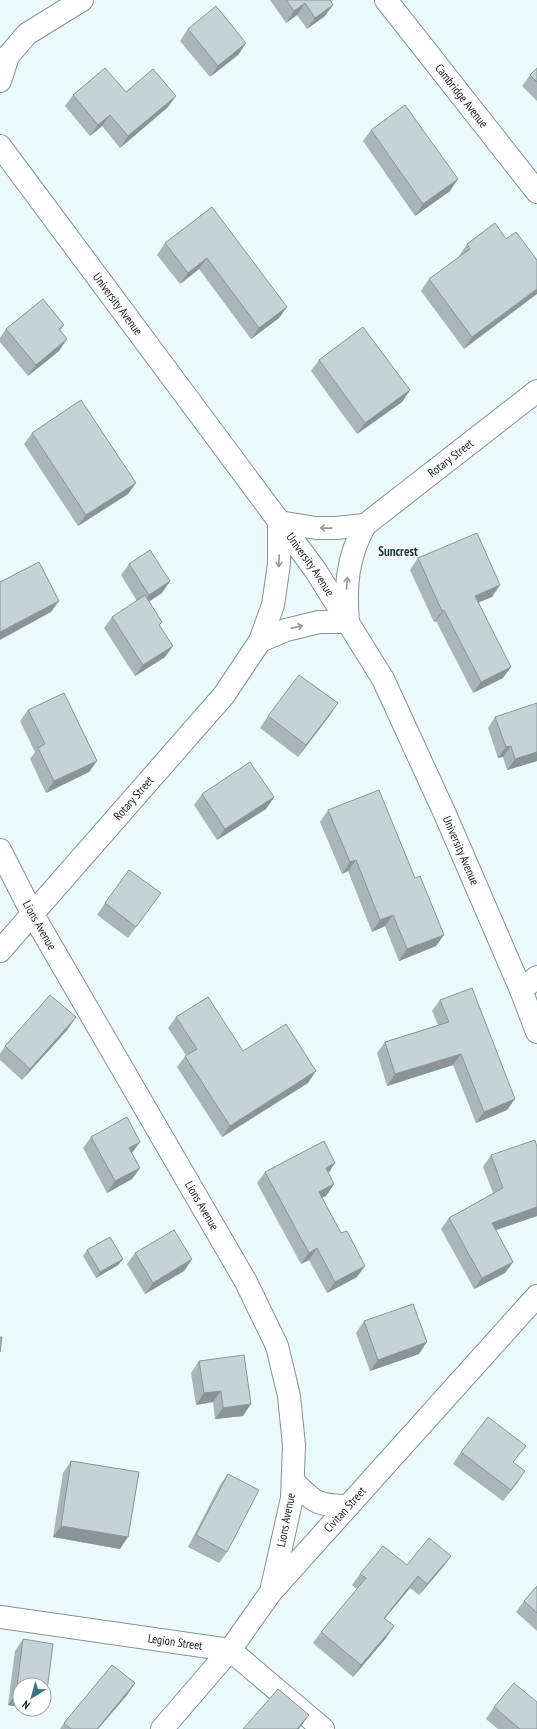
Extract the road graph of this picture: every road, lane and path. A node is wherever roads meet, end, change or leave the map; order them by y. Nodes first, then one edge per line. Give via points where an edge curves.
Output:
1 (82, 0) edge
2 (386, 0) edge
3 (27, 34) junction
4 (0, 40) edge
5 (0, 81) edge
6 (0, 146) edge
7 (537, 192) edge
8 (537, 391) edge
9 (279, 522) junction
10 (365, 525) junction
11 (348, 622) junction
12 (260, 641) junction
13 (0, 850) edge
14 (32, 913) junction
15 (0, 951) edge
16 (529, 984) edge
17 (537, 1032) edge
18 (537, 1296) edge
19 (293, 1481) junction
20 (348, 1506) junction
21 (272, 1592) junction
22 (0, 1616) edge
23 (230, 1650) junction
24 (162, 1729) edge
25 (323, 1729) edge

1 - 3 street
2 - 7 street, Cambridge Avenue
3 - 4 street
3 - 5 street via 8,56
6 - 9 street, University Avenue
8 - 10 street, Rotary Street
10 -> 9 street via 316,528
9 - 11 street, University Avenue via 316,571
9 -> 12 street, Rotary Street via 279,564 273,605
11 -> 10 street, Rotary Street via 348,573 355,545
12 -> 11 street via 286,630 319,622
11 - 16 street, University Avenue via 383,680 445,814
12 - 14 street, Rotary Street via 224,695
13 - 14 street, Lions Avenue
14 - 15 street, Rotary Street
14 - 19 street, Lions Avenue via 246,1282 277,1346 291,1410 294,1445
16 - 17 street, University Avenue
18 - 20 street, Civitan Street
19 - 20 street via 311,1499 328,1506
19 - 21 street, Lions Avenue via 292,1498
20 - 21 street, Civitan Street
21 - 23 street, Civitan Street
22 - 23 street, Legion Street
23 - 24 street, Civitan Street
23 - 25 street

